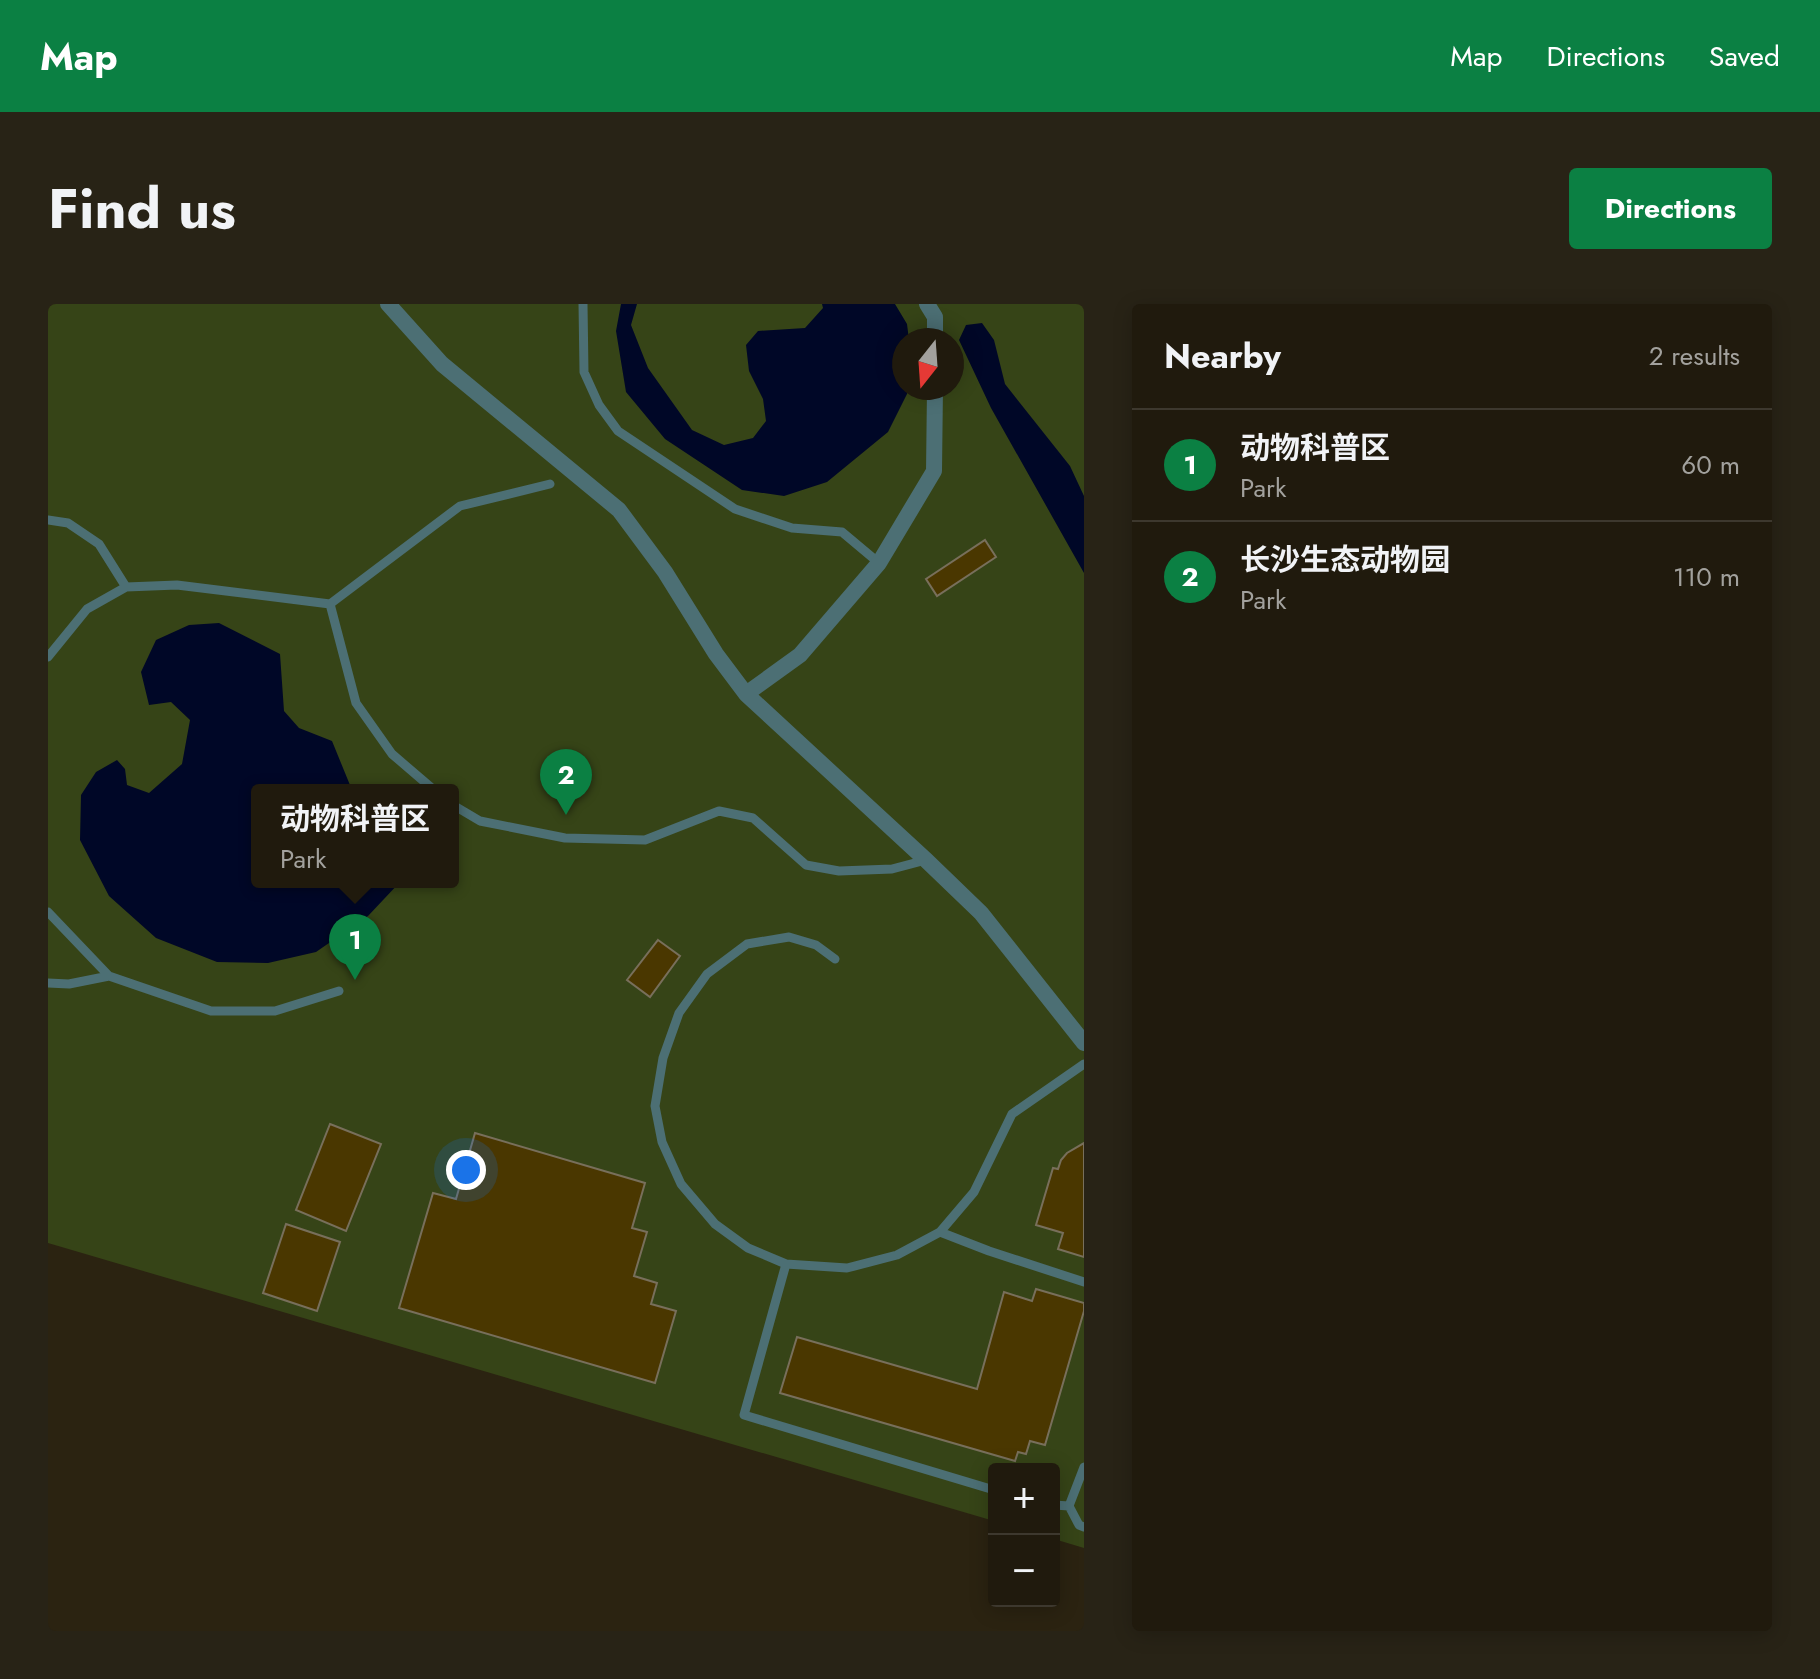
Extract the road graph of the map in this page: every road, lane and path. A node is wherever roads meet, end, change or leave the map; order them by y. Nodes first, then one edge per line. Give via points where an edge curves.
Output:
1 (388, 304) edge
2 (583, 304) edge
3 (927, 304) edge
4 (935, 328) edge
5 (935, 400) edge
6 (550, 484) dead end
7 (48, 520) edge
8 (879, 563) junction
9 (126, 587) junction
10 (330, 604) junction
11 (48, 657) edge
12 (746, 694) junction
13 (427, 784) edge
14 (459, 809) edge
15 (926, 860) junction
16 (48, 912) edge
17 (835, 959) dead end
18 (109, 976) junction
19 (48, 983) edge
20 (339, 991) dead end
21 (1084, 1043) edge
22 (1084, 1064) edge
23 (940, 1232) junction
24 (786, 1264) junction
25 (1084, 1282) edge
26 (1084, 1467) edge
27 (988, 1488) edge
28 (1060, 1505) edge
29 (1069, 1506) junction
30 (1084, 1527) edge

1 - 12 street via 442,364 619,510
2 - 8 lane via 584,372 618,431 735,509 792,528 842,532
3 - 4 street
5 - 8 street via 934,471
6 - 10 lane via 460,506
7 - 9 lane via 68,523 99,544
8 - 12 street via 800,655
9 - 10 lane via 177,585
9 - 11 lane via 87,609
10 - 13 lane via 356,703 392,754
12 - 15 street
14 - 15 lane via 480,821 565,838 645,840 719,811 753,818 806,865 878,870
15 - 21 street via 981,913
16 - 18 lane
17 - 24 lane via 816,945 789,937 747,944 707,974 679,1013 663,1058 655,1106 662,1142 681,1184 715,1224 748,1248
18 - 19 lane
18 - 20 lane via 211,1011 275,1011
22 - 23 lane via 1012,1114 974,1192
23 - 24 lane via 897,1255 847,1268
23 - 25 lane
24 - 27 lane via 744,1415
26 - 29 lane
28 - 29 lane
29 - 30 lane

